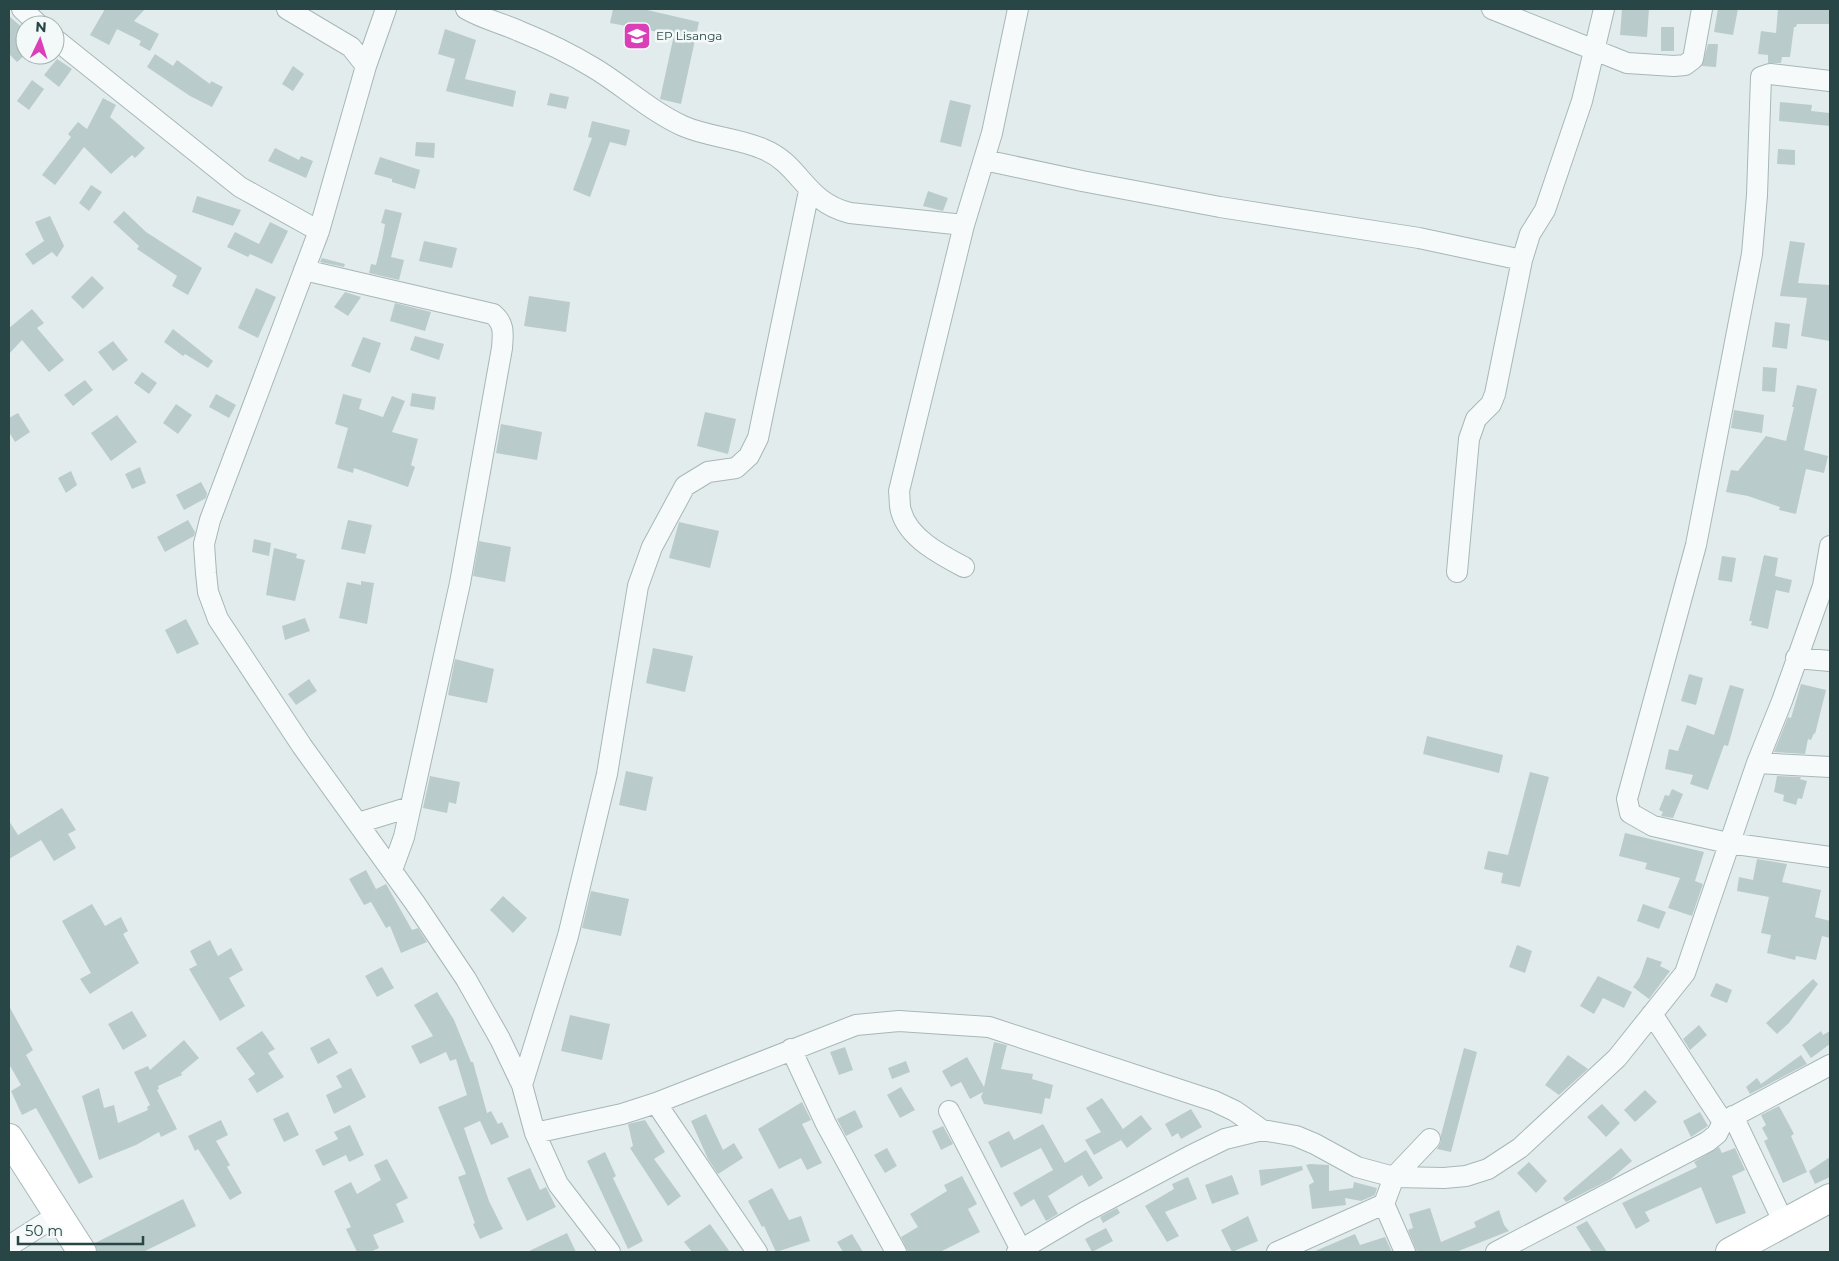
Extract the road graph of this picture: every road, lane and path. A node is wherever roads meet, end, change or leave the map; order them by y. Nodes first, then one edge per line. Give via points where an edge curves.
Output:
1 (287, 9) edge
2 (386, 9) edge
3 (466, 9) edge
4 (1018, 9) edge
5 (1492, 9) edge
6 (1604, 9) edge
7 (1702, 9) edge
8 (65, 47) edge
9 (1595, 51) junction
10 (369, 57) junction
11 (1830, 81) edge
12 (984, 160) junction
13 (809, 191) junction
14 (964, 225) junction
15 (319, 231) junction
16 (1522, 260) junction
17 (304, 270) junction
18 (1830, 546) edge
19 (964, 567) dead end
20 (1457, 572) dead end
21 (1796, 658) junction
22 (1830, 661) edge
23 (1756, 762) junction
24 (1830, 767) edge
25 (410, 807) junction
26 (358, 824) junction
27 (1728, 843) junction
28 (1830, 857) edge
29 (392, 870) junction
30 (1652, 1014) junction
31 (791, 1049) junction
32 (1830, 1065) edge
33 (522, 1085) junction
34 (656, 1104) junction
35 (949, 1111) dead end
36 (1728, 1119) junction
37 (1262, 1130) junction
38 (535, 1133) junction
39 (9, 1138) edge
40 (1430, 1139) dead end
41 (1394, 1177) junction
42 (1830, 1198) edge
43 (1384, 1204) junction
44 (59, 1214) junction
45 (1784, 1223) junction
46 (9, 1246) edge
47 (1019, 1251) edge
48 (82, 1252) edge
49 (610, 1252) edge
50 (757, 1252) edge
51 (896, 1252) edge
52 (1277, 1252) edge
53 (1405, 1252) edge
54 (1496, 1252) edge
55 (1730, 1252) edge

1 - 10 street
2 - 10 street
3 - 13 street via 594,67 653,110 684,126 764,149 788,164
4 - 12 street
5 - 9 street
6 - 9 street
7 - 9 street via 1692,59 1684,65 1627,63
8 - 15 street via 240,188
9 - 16 street via 1582,102 1545,210 1530,234
10 - 15 street
11 - 27 street via 1770,74 1761,77 1752,254 1696,545 1627,799 1630,813 1653,826
12 - 14 street
12 - 16 street via 1202,204 1419,238
13 - 14 street via 832,208 850,213
13 - 33 street via 758,438 749,456 736,468 708,472 685,486 652,547 638,586 608,774 568,936
14 - 19 street via 899,491 901,512 911,529 936,552
15 - 17 street
16 - 20 street via 1495,394 1491,404 1476,419 1469,439
17 - 25 street via 493,314 503,326 502,348 460,583
17 - 26 street via 210,520 204,544 206,572 208,592 218,619
18 - 21 street via 1823,586
21 - 22 street
21 - 23 street
23 - 24 street
23 - 27 street
25 - 26 street
25 - 29 street
26 - 29 street
27 - 28 street
27 - 30 street via 1685,973
29 - 33 street via 466,979
30 - 36 street
30 - 41 street via 1617,1058 1520,1148 1488,1169 1444,1178
31 - 34 street
31 - 37 street via 856,1025 899,1020 989,1027 1214,1101
31 - 51 street via 826,1124
32 - 36 street
33 - 38 street
34 - 38 street
34 - 50 street
35 - 47 street
36 - 45 street
36 - 54 street via 1707,1142
37 - 41 street via 1296,1136 1357,1167
37 - 47 street via 1226,1139 1190,1156
38 - 49 street via 558,1184
39 - 44 street
40 - 41 street
41 - 43 street
42 - 45 street
43 - 52 street
43 - 53 street
44 - 46 street
44 - 48 street
45 - 55 street

